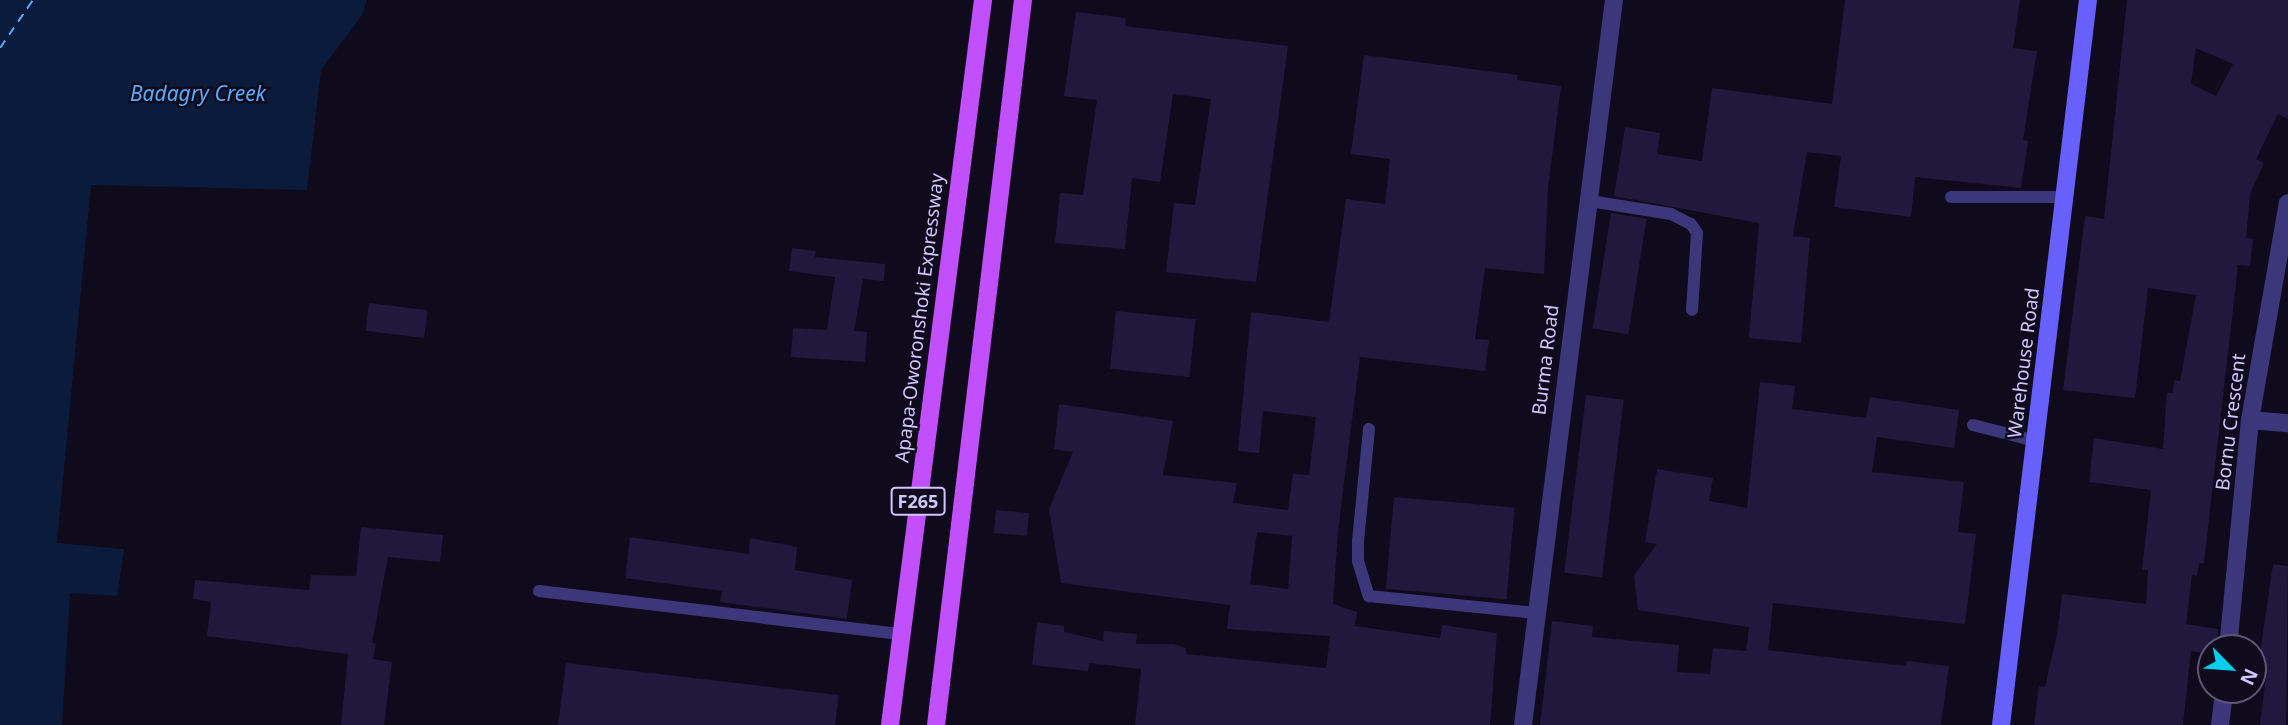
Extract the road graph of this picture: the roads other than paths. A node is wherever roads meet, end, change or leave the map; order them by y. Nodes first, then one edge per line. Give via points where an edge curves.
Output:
1 (983, 0) edge
2 (1023, 0) edge
3 (1614, 0) edge
4 (2086, 2) edge
5 (1951, 197) dead end
6 (2066, 197) junction
7 (1590, 201) junction
8 (2288, 203) edge
9 (1692, 310) dead end
10 (2250, 420) junction
11 (2288, 423) edge
12 (1973, 425) dead end
13 (1369, 429) dead end
14 (2036, 441) junction
15 (539, 591) dead end
16 (1537, 613) junction
17 (901, 634) junction
18 (2229, 634) edge
19 (2222, 704) edge
20 (890, 725) edge
21 (936, 725) edge
22 (1523, 725) edge
23 (2001, 725) edge
24 (2220, 725) edge

1 - 17 main road, Apapa-Oworonshoki Expressway / F265
2 - 21 main road, F265
3 - 7 street, Burma Road
4 - 6 main road, Warehouse Road
5 - 6 lane
6 - 14 main road, Warehouse Road
7 - 9 lane via 1671,214 1691,224 1697,233
7 - 16 street, Burma Road
8 - 10 street, Bornu Crescent via 2278,237
10 - 11 street
10 - 18 street, Bornu Crescent
12 - 14 lane
13 - 16 lane via 1358,551 1369,596
14 - 23 main road, Warehouse Road
15 - 17 lane
16 - 22 street, Burma Road
17 - 20 main road, Apapa-Oworonshoki Expressway / F265
19 - 24 street

